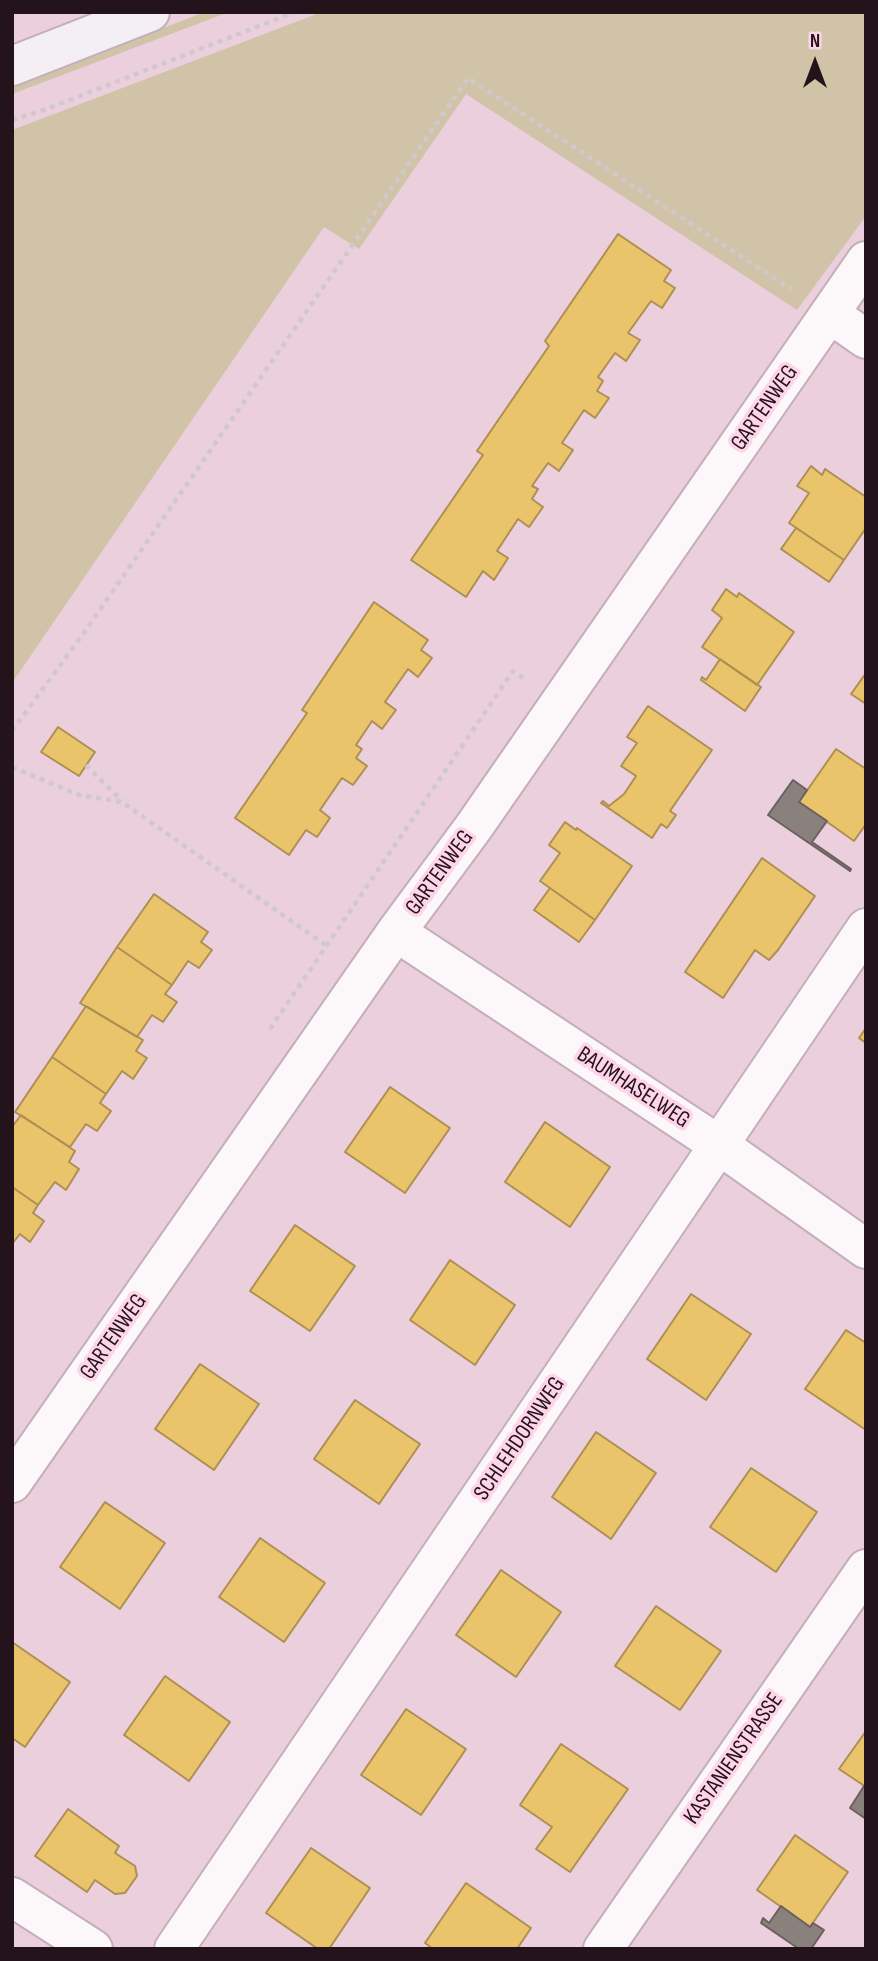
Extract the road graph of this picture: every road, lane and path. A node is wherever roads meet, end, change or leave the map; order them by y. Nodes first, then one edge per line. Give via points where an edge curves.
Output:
1 (150, 12) edge
2 (295, 12) edge
3 (12, 65) edge
4 (12, 120) edge
5 (866, 261) edge
6 (830, 314) junction
7 (866, 339) edge
8 (12, 731) edge
9 (86, 765) dead end
10 (12, 767) edge
11 (122, 802) junction
12 (866, 928) edge
13 (396, 932) junction
14 (366, 975) junction
15 (719, 1145) junction
16 (866, 1249) edge
17 (12, 1483) edge
18 (866, 1569) edge
19 (12, 1898) edge
20 (93, 1949) edge
21 (174, 1949) edge
22 (603, 1949) edge

1 - 3 main road
2 - 4 path
5 - 6 street, GARTENWEG
6 - 7 street
6 - 8 path via 468,78
6 - 13 street, GARTENWEG
9 - 11 path
10 - 11 path via 79,795
11 - 14 path
12 - 15 street, SCHLEHDORNWEG
13 - 14 street, GARTENWEG
13 - 15 street, BAUMHASELWEG
14 - 17 street, GARTENWEG
15 - 16 street, BAUMHASELWEG
15 - 21 street, SCHLEHDORNWEG
18 - 22 street, KASTANIENSTRASSE
19 - 20 street

